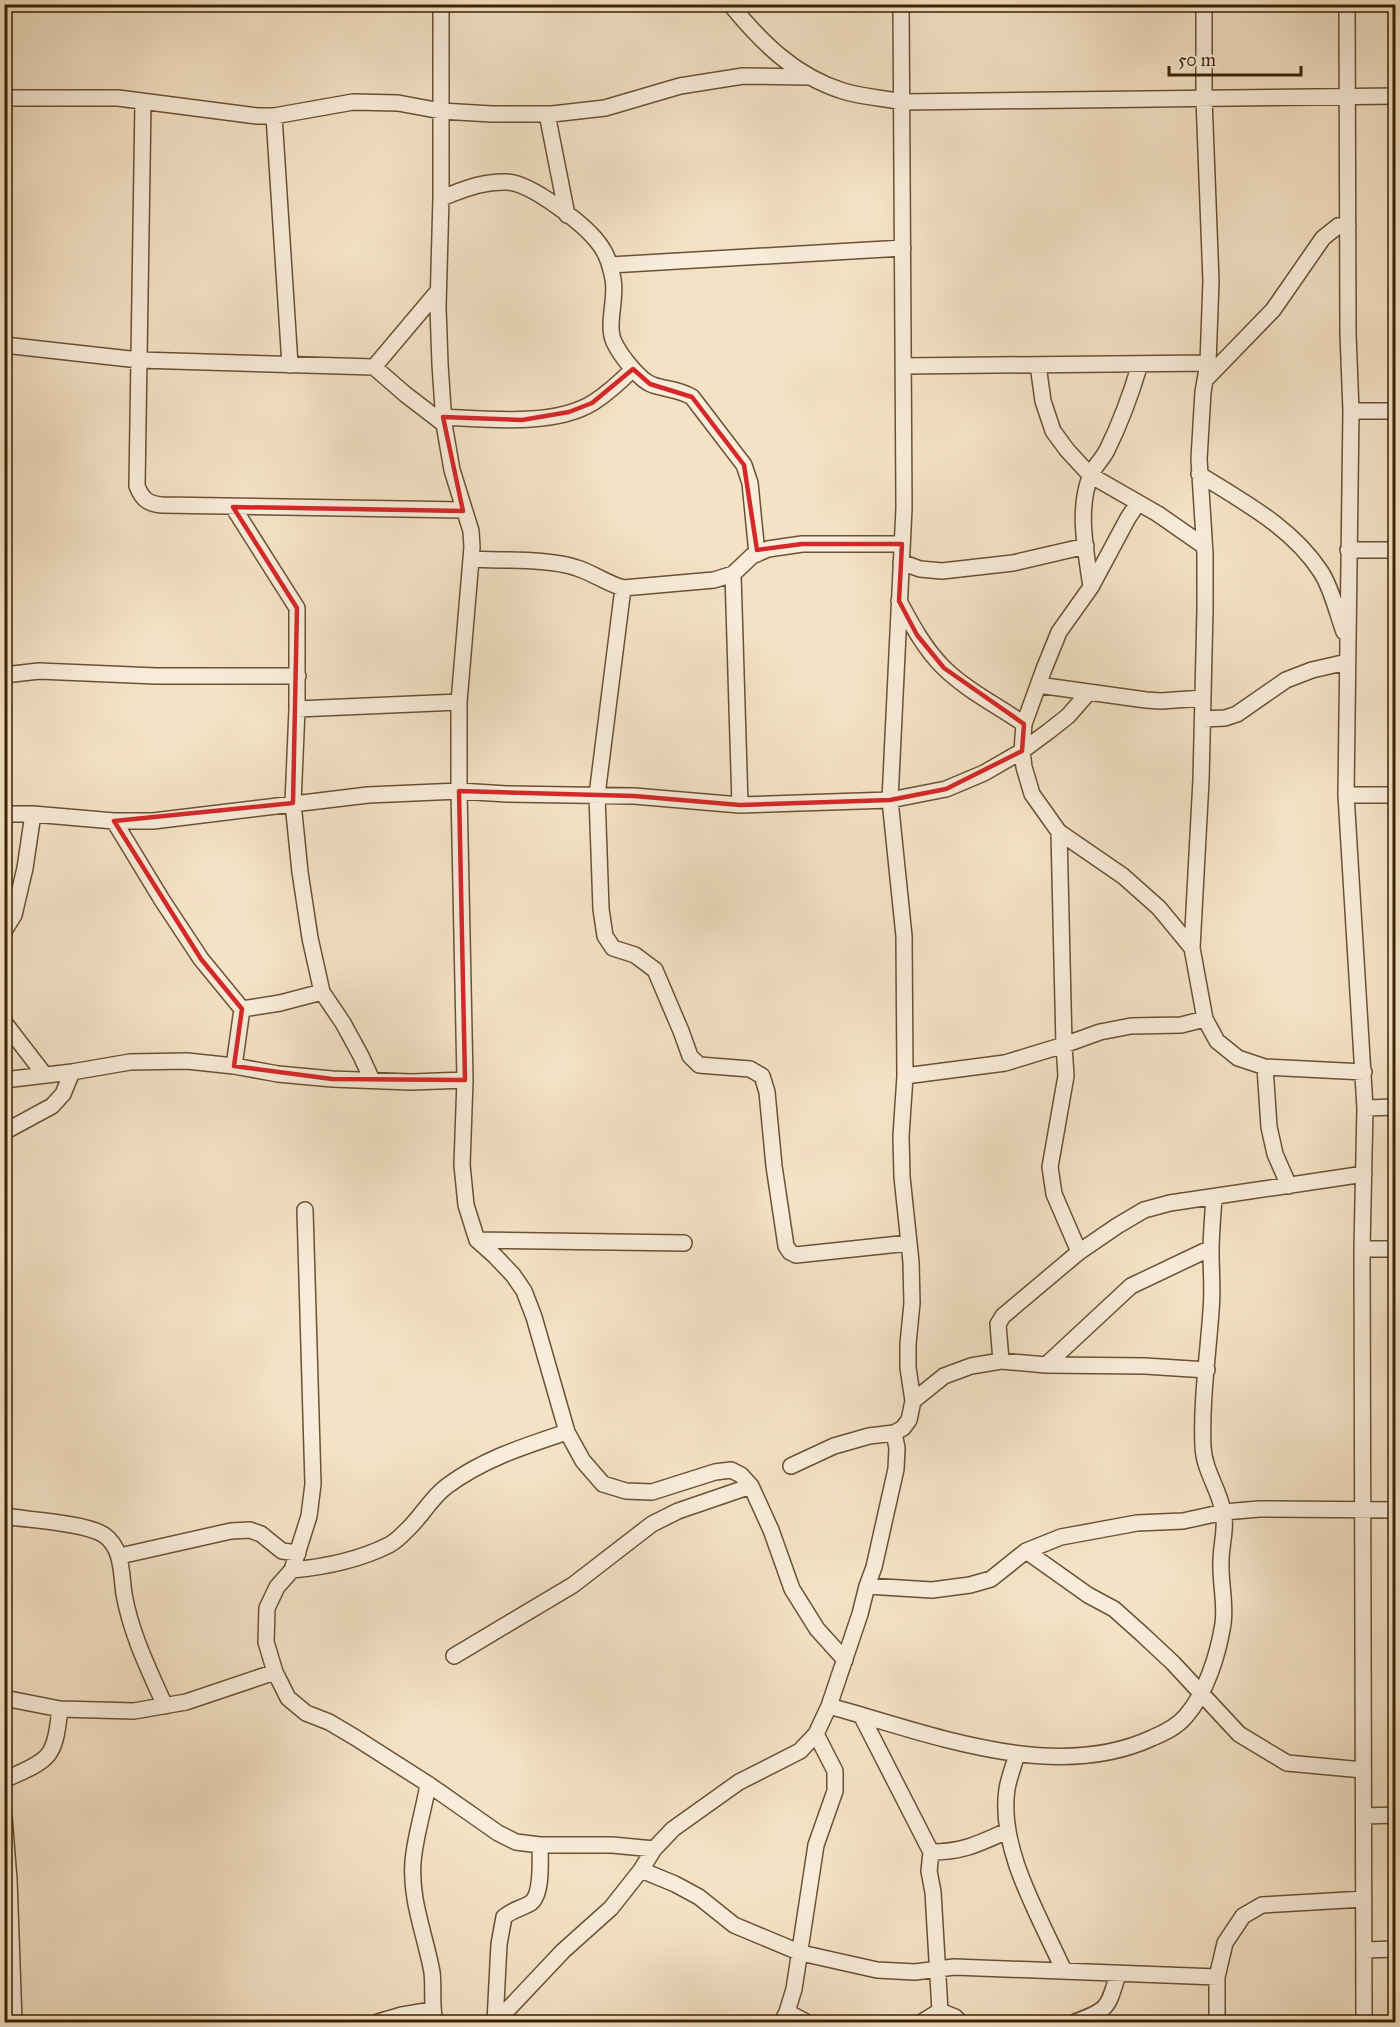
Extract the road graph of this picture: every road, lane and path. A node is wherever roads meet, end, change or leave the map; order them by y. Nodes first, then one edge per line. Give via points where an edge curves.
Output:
1 (441, 4) edge
2 (730, 4) edge
3 (901, 4) edge
4 (1204, 4) edge
5 (1347, 4) edge
6 (808, 77) junction
7 (1395, 96) edge
8 (1348, 97) junction
9 (4, 98) edge
10 (1204, 99) junction
11 (143, 102) junction
12 (903, 102) junction
13 (441, 111) junction
14 (547, 114) junction
15 (274, 116) junction
16 (441, 198) junction
17 (567, 215) junction
18 (1348, 225) junction
19 (903, 248) junction
20 (610, 265) junction
21 (438, 291) junction
22 (4, 345) edge
23 (139, 360) junction
24 (1208, 363) junction
25 (1140, 364) junction
26 (290, 365) junction
27 (1038, 365) junction
28 (903, 366) junction
29 (374, 367) junction
30 (633, 369) junction
31 (1205, 380) junction
32 (1351, 411) junction
33 (1395, 411) edge
34 (444, 421) junction
35 (1199, 474) junction
36 (1090, 475) junction
37 (1138, 503) junction
38 (233, 507) junction
39 (463, 510) junction
40 (902, 544) junction
41 (1086, 546) junction
42 (1204, 546) junction
43 (1348, 550) junction
44 (1395, 550) edge
45 (757, 554) junction
46 (471, 559) junction
47 (901, 562) junction
48 (734, 574) junction
49 (1091, 587) junction
50 (623, 588) junction
51 (899, 601) junction
52 (1347, 641) junction
53 (1347, 662) junction
54 (4, 675) edge
55 (298, 676) junction
56 (1038, 686) junction
57 (1089, 692) junction
58 (1203, 698) junction
59 (459, 702) junction
60 (297, 709) junction
61 (1203, 719) junction
62 (1024, 724) junction
63 (1022, 751) junction
64 (459, 791) junction
65 (597, 795) junction
66 (1346, 795) junction
67 (1395, 795) edge
68 (890, 801) junction
69 (293, 803) junction
70 (740, 805) junction
71 (4, 814) edge
72 (33, 814) junction
73 (114, 821) junction
74 (1059, 832) junction
75 (4, 931) edge
76 (1192, 948) junction
77 (322, 992) junction
78 (242, 1009) junction
79 (1205, 1019) junction
80 (4, 1022) edge
81 (1064, 1045) junction
82 (234, 1066) junction
83 (1265, 1067) junction
84 (72, 1072) junction
85 (1364, 1072) junction
86 (44, 1074) junction
87 (905, 1076) junction
88 (4, 1080) edge
89 (372, 1080) junction
90 (465, 1080) junction
91 (1395, 1107) edge
92 (1365, 1108) junction
93 (4, 1132) edge
94 (1364, 1174) junction
95 (1289, 1185) junction
96 (1214, 1197) junction
97 (305, 1210) dead end
98 (477, 1240) junction
99 (684, 1243) dead end
100 (909, 1243) junction
101 (1211, 1248) junction
102 (1362, 1249) junction
103 (1395, 1249) edge
104 (1079, 1252) junction
105 (1002, 1361) junction
106 (1046, 1365) junction
107 (1207, 1370) junction
108 (913, 1401) junction
109 (567, 1432) junction
110 (894, 1433) junction
111 (791, 1466) dead end
112 (751, 1486) junction
113 (1395, 1510) edge
114 (1363, 1511) junction
115 (1224, 1512) junction
116 (4, 1516) edge
117 (1026, 1551) junction
118 (298, 1553) junction
119 (120, 1556) junction
120 (292, 1570) junction
121 (867, 1586) junction
122 (454, 1656) dead end
123 (844, 1660) junction
124 (275, 1672) junction
125 (1201, 1692) junction
126 (4, 1698) edge
127 (165, 1706) junction
128 (829, 1706) junction
129 (60, 1709) junction
130 (861, 1715) junction
131 (816, 1734) junction
132 (1017, 1754) junction
133 (1363, 1770) junction
134 (4, 1780) edge
135 (428, 1784) junction
136 (1395, 1815) edge
137 (4, 1816) edge
138 (1364, 1816) junction
139 (1007, 1831) junction
140 (540, 1845) junction
141 (654, 1849) junction
142 (931, 1852) junction
143 (641, 1870) junction
144 (1364, 1899) junction
145 (7, 1928) edge
146 (1395, 1949) edge
147 (1364, 1950) junction
148 (801, 1953) junction
149 (937, 1970) junction
150 (1064, 1971) junction
151 (1118, 1974) junction
152 (1217, 1977) junction
153 (940, 2011) junction
154 (433, 2016) edge
155 (785, 2017) edge
156 (14, 2022) edge
157 (378, 2022) edge
158 (495, 2022) edge
159 (806, 2022) edge
160 (922, 2022) edge
161 (960, 2022) edge
162 (1075, 2022) edge
163 (1217, 2022) edge
164 (1364, 2022) edge

1 - 13 street
2 - 6 street via 782,59
3 - 12 street
4 - 10 street
5 - 8 street
6 - 12 street via 845,92
6 - 14 street via 743,76 680,86 605,108
7 - 8 street
8 - 10 street
8 - 18 street
9 - 11 street via 94,97
10 - 12 street
10 - 24 street via 1211,280
11 - 15 street
11 - 23 street
12 - 19 street
13 - 14 street
13 - 15 street via 398,103 353,102
13 - 16 street
14 - 17 street
15 - 26 street
16 - 17 street via 482,183 510,182 537,193
16 - 21 street
17 - 20 street via 601,246
18 - 31 street via 1338,226 1323,238 1273,310
18 - 32 street
19 - 20 street
19 - 28 street
20 - 30 street via 614,282 613,342
21 - 29 street
21 - 34 street
22 - 23 street
23 - 26 street
23 - 38 street via 140,493 153,504
24 - 25 street
24 - 31 street
25 - 27 street
25 - 36 street via 1115,433
26 - 29 street
27 - 28 street
27 - 36 street via 1043,401 1053,431
28 - 40 street
29 - 34 street
30 - 34 street via 592,404 569,412 522,420
30 - 45 street via 650,384 681,390 692,397 744,465 750,483
31 - 35 street
32 - 33 street
32 - 43 street
34 - 39 street
35 - 42 street
35 - 52 street via 1278,525 1300,545 1322,573
36 - 37 street
36 - 41 street via 1084,510
37 - 42 street
37 - 49 street
38 - 39 street
38 - 55 street via 297,608
39 - 46 street via 471,531
40 - 45 street via 802,544
40 - 47 street
41 - 47 street via 1013,563 942,571
41 - 49 street
42 - 58 street
43 - 44 street
43 - 52 street
45 - 48 street
46 - 50 street via 559,563
46 - 59 street
47 - 51 street
48 - 50 street via 714,580
48 - 70 street
49 - 56 street via 1059,632
50 - 65 street
51 - 62 street via 917,635 944,668
51 - 68 street
52 - 53 street
53 - 61 street via 1286,680 1237,714
53 - 66 street
54 - 55 street via 39,671
55 - 60 street
56 - 57 street
56 - 62 street
57 - 58 street via 1161,701
57 - 63 street via 1068,716
58 - 61 street
59 - 60 street
59 - 64 street
60 - 69 street
61 - 76 street
62 - 63 street
63 - 68 street via 946,789
63 - 74 street via 1032,794
64 - 65 street
64 - 69 street
64 - 90 street
65 - 70 street
65 - 100 street via 605,936 613,948 635,955 655,970 690,1056 699,1065 750,1069 762,1076 779,1204 790,1252 796,1255
66 - 67 street
66 - 85 street
68 - 70 street
68 - 87 street via 904,936
69 - 73 street via 192,817
69 - 77 street via 310,938
71 - 72 street
72 - 73 street
72 - 75 street via 14,915
73 - 78 street via 201,959
74 - 76 street via 1123,876 1159,908
74 - 81 street
76 - 79 street
77 - 78 street
77 - 89 street
78 - 82 street
79 - 81 street via 1181,1025 1131,1026
79 - 83 street via 1217,1041 1231,1053
80 - 86 street
81 - 87 street via 1005,1063
81 - 104 street via 1066,1076 1050,1167 1054,1194
82 - 84 street via 187,1061 130,1062
82 - 89 street via 278,1074
83 - 85 street
83 - 95 street via 1269,1127 1275,1154
84 - 86 street
84 - 93 street via 63,1094 52,1106
85 - 92 street
86 - 88 street
87 - 100 street via 901,1136
89 - 90 street
90 - 98 street via 462,1165 466,1205
91 - 92 street
92 - 94 street
94 - 95 street
94 - 102 street
95 - 96 street
96 - 101 street
96 - 104 street via 1144,1210
97 - 118 street via 313,1484
98 - 99 street
98 - 109 street via 524,1291
100 - 108 street via 912,1304 908,1368
101 - 106 street via 1131,1286
101 - 107 street
102 - 103 street
102 - 114 street
104 - 105 street via 1003,1316 998,1324
105 - 106 street
105 - 108 street via 944,1376
106 - 107 street
107 - 115 street via 1203,1448
108 - 110 street via 909,1420
109 - 112 street via 583,1461 603,1484 626,1491 652,1491 731,1470
109 - 120 street via 476,1467 445,1487 391,1544 323,1567
110 - 111 street via 834,1446
110 - 121 street via 896,1469
112 - 122 street via 652,1524 573,1585
112 - 123 street via 792,1589 817,1629
113 - 114 street
114 - 115 street
114 - 133 street
115 - 117 street via 1061,1537
115 - 125 street via 1223,1624
116 - 119 street via 80,1526 105,1535
117 - 121 street via 991,1579 970,1585 932,1590
117 - 125 street via 1114,1609
118 - 119 street via 282,1551 250,1530
118 - 120 street
119 - 127 street via 131,1627
120 - 124 street via 277,1587 267,1608 266,1642
121 - 123 street
123 - 128 street
124 - 127 street
124 - 135 street via 288,1698 306,1713 329,1722
125 - 132 street via 1185,1717 1134,1746 1066,1758
125 - 133 street via 1239,1734 1287,1763
126 - 129 street
127 - 129 street via 135,1711
128 - 130 street
128 - 131 street
129 - 134 street via 48,1755
130 - 132 street
130 - 142 street
131 - 141 street via 800,1751 739,1782 673,1829
131 - 148 street via 835,1771 836,1791 816,1845
132 - 139 street via 1007,1790
133 - 138 street
135 - 140 street via 498,1833 516,1842
135 - 154 street via 413,1869 415,1903 432,1971
136 - 138 street
137 - 145 street
138 - 144 street
139 - 142 street via 953,1852
139 - 150 street via 1029,1896
140 - 141 street
140 - 158 street via 537,1895 531,1904 504,1917
141 - 143 street
142 - 149 street
143 - 148 street via 699,1897 734,1925
143 - 158 street via 611,1908
144 - 147 street
144 - 152 street via 1262,1905 1243,1916 1225,1943
145 - 156 street
146 - 147 street
147 - 164 street
148 - 149 street via 877,1970
148 - 155 street
149 - 150 street via 954,1967
149 - 153 street
150 - 151 street
151 - 152 street
151 - 162 street via 1104,2010
152 - 163 street
153 - 160 street
153 - 161 street
154 - 157 street via 402,2015
155 - 159 street

